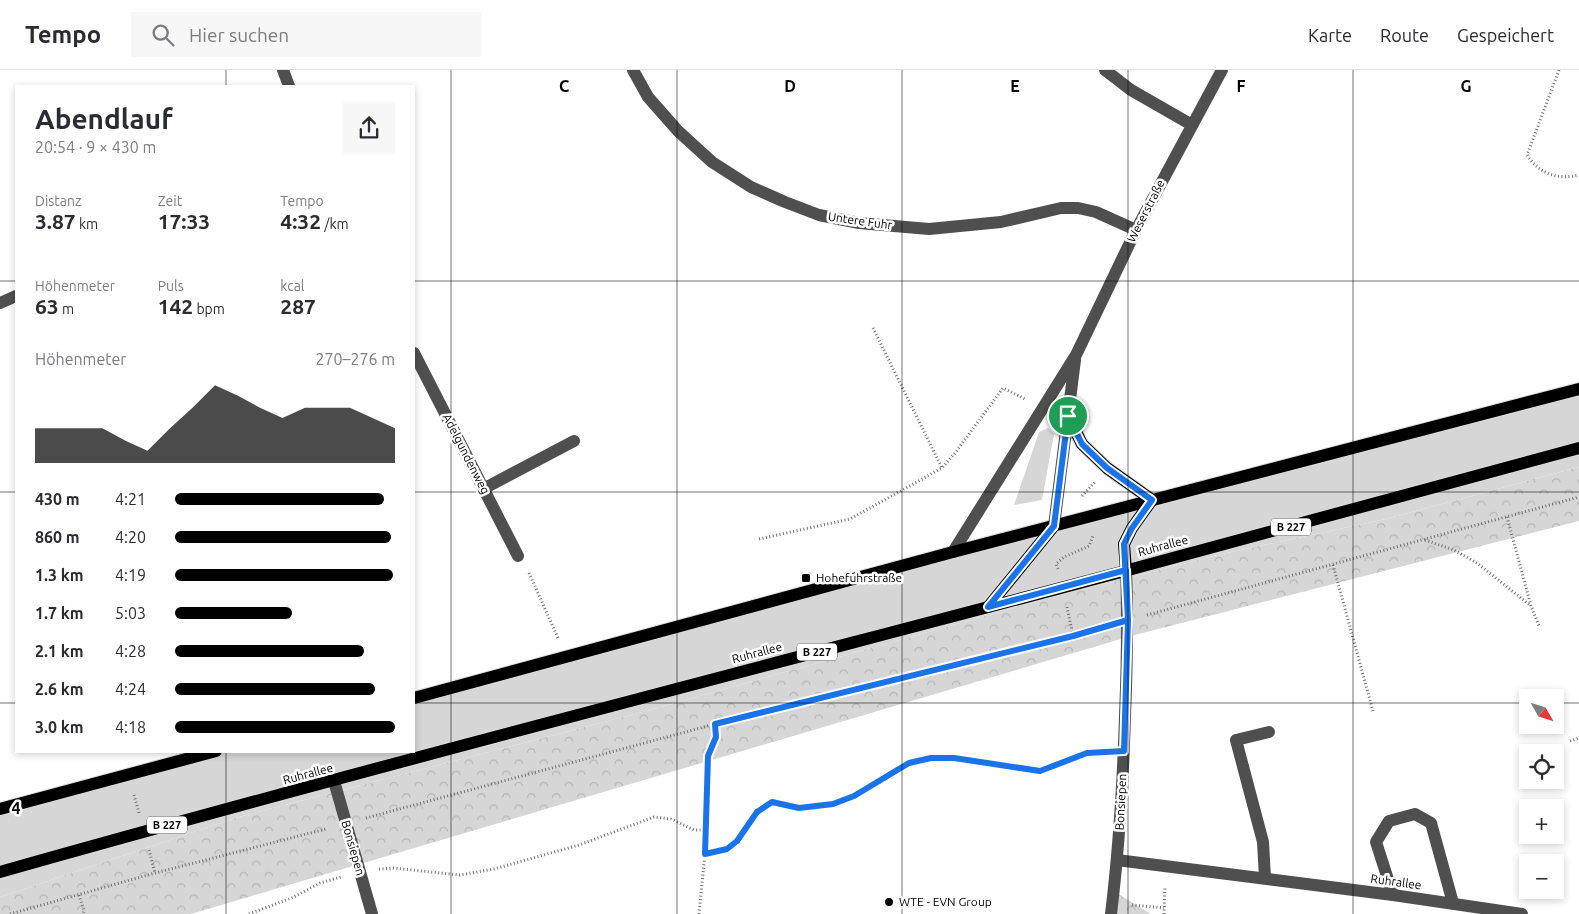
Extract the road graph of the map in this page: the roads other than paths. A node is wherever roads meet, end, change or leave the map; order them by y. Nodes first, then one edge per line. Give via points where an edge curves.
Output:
1 (283, 70) edge
2 (633, 70) edge
3 (1105, 70) edge
4 (1222, 70) edge
5 (289, 85) edge
6 (1192, 125) junction
7 (1136, 230) junction
8 (15, 296) edge
9 (0, 304) edge
10 (415, 355) edge
11 (1076, 355) junction
12 (1579, 389) edge
13 (1068, 416) junction
14 (574, 441) dead end
15 (1579, 448) edge
16 (483, 489) junction
17 (1152, 500) junction
18 (1054, 526) junction
19 (953, 552) junction
20 (518, 556) dead end
21 (1126, 570) junction
22 (988, 607) junction
23 (415, 698) edge
24 (1269, 732) dead end
25 (209, 753) edge
26 (334, 781) junction
27 (0, 809) edge
28 (1117, 860) junction
29 (0, 872) edge
30 (1266, 878) junction
31 (1393, 895) junction
32 (1453, 903) junction
33 (1112, 908) edge
34 (372, 914) edge
35 (1522, 914) edge

1 - 5 street
2 - 7 street, Untere Fuhr via 648,97 712,162 751,186 819,215 859,223 929,228 1001,222 1061,208 1078,208 1096,212
3 - 6 street via 1131,90
4 - 6 street, Weserstraße
6 - 7 street, Weserstraße
7 - 11 street, Weserstraße
8 - 9 street
10 - 16 street, Adelgundenweg
11 - 13 street, Weserstraße
11 - 19 street, Weserstraße
12 - 17 main road
13 - 17 main road via 1082,444 1107,468
13 - 18 street, Weserstraße
14 - 16 street
15 - 21 main road, Ruhrallee / B 227
16 - 20 street, Adelgundenweg
17 - 18 main road
17 - 21 main road via 1124,544
18 - 19 main road
18 - 22 main road
19 - 23 main road
21 - 22 main road, Ruhrallee / B 227
21 - 28 street, Bonsiepen via 1128,620 1124,751
22 - 26 main road, Ruhrallee / B 227
24 - 30 street via 1236,740 1263,842
25 - 27 main road
26 - 29 main road, Ruhrallee / B 227
26 - 34 street, Bonsiepen
28 - 30 street, Ruhrallee
28 - 33 street, Bonsiepen
30 - 31 street, Ruhrallee
31 - 32 street, Ruhrallee
31 - 32 street via 1376,842 1388,821 1414,814 1431,823
32 - 35 street, Ruhrallee

